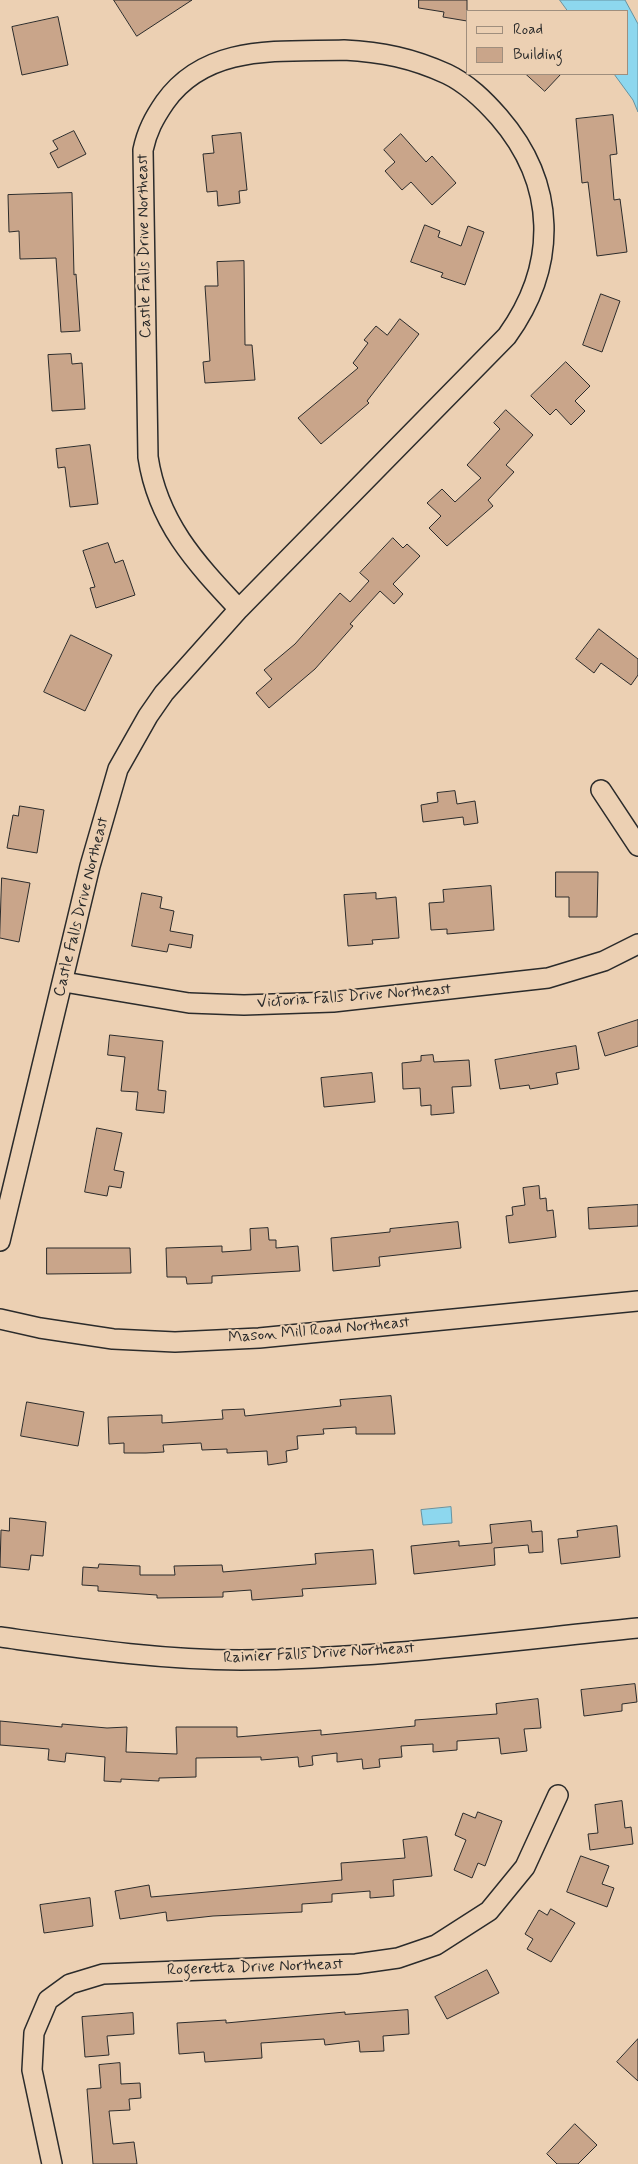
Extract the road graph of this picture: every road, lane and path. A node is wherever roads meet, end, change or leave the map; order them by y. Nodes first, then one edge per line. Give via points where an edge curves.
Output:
1 (239, 609) junction
2 (601, 790) dead end
3 (638, 846) edge
4 (638, 944) edge
5 (64, 982) junction
6 (0, 1241) edge
7 (638, 1301) edge
8 (0, 1319) edge
9 (638, 1628) edge
10 (0, 1637) edge
11 (558, 1795) dead end
12 (52, 2164) edge

1 - 1 street, Castle Falls Drive Northeast via 190,556 178,538 163,510 151,474 142,172 146,134 177,86 197,71 221,60 252,53 344,50 400,56 448,75 468,88 484,101 525,152 539,188 545,222 543,256 534,289 507,336
1 - 5 street, Castle Falls Drive Northeast via 164,693 118,769 90,866
2 - 3 street
4 - 5 street, Victoria Falls Drive Northeast via 604,961 548,978 333,1002 189,1003
5 - 6 street, Castle Falls Drive Northeast
7 - 8 street, Mason Mill Road Northeast via 259,1338 175,1342 113,1339
9 - 10 street, Rainier Falls Drive Northeast via 367,1654 242,1660 100,1651
11 - 12 street, Rogeretta Drive Northeast via 525,1867 489,1912 436,1945 398,1958 356,1964 103,1974 70,1984 48,2000 34,2033 32,2070

